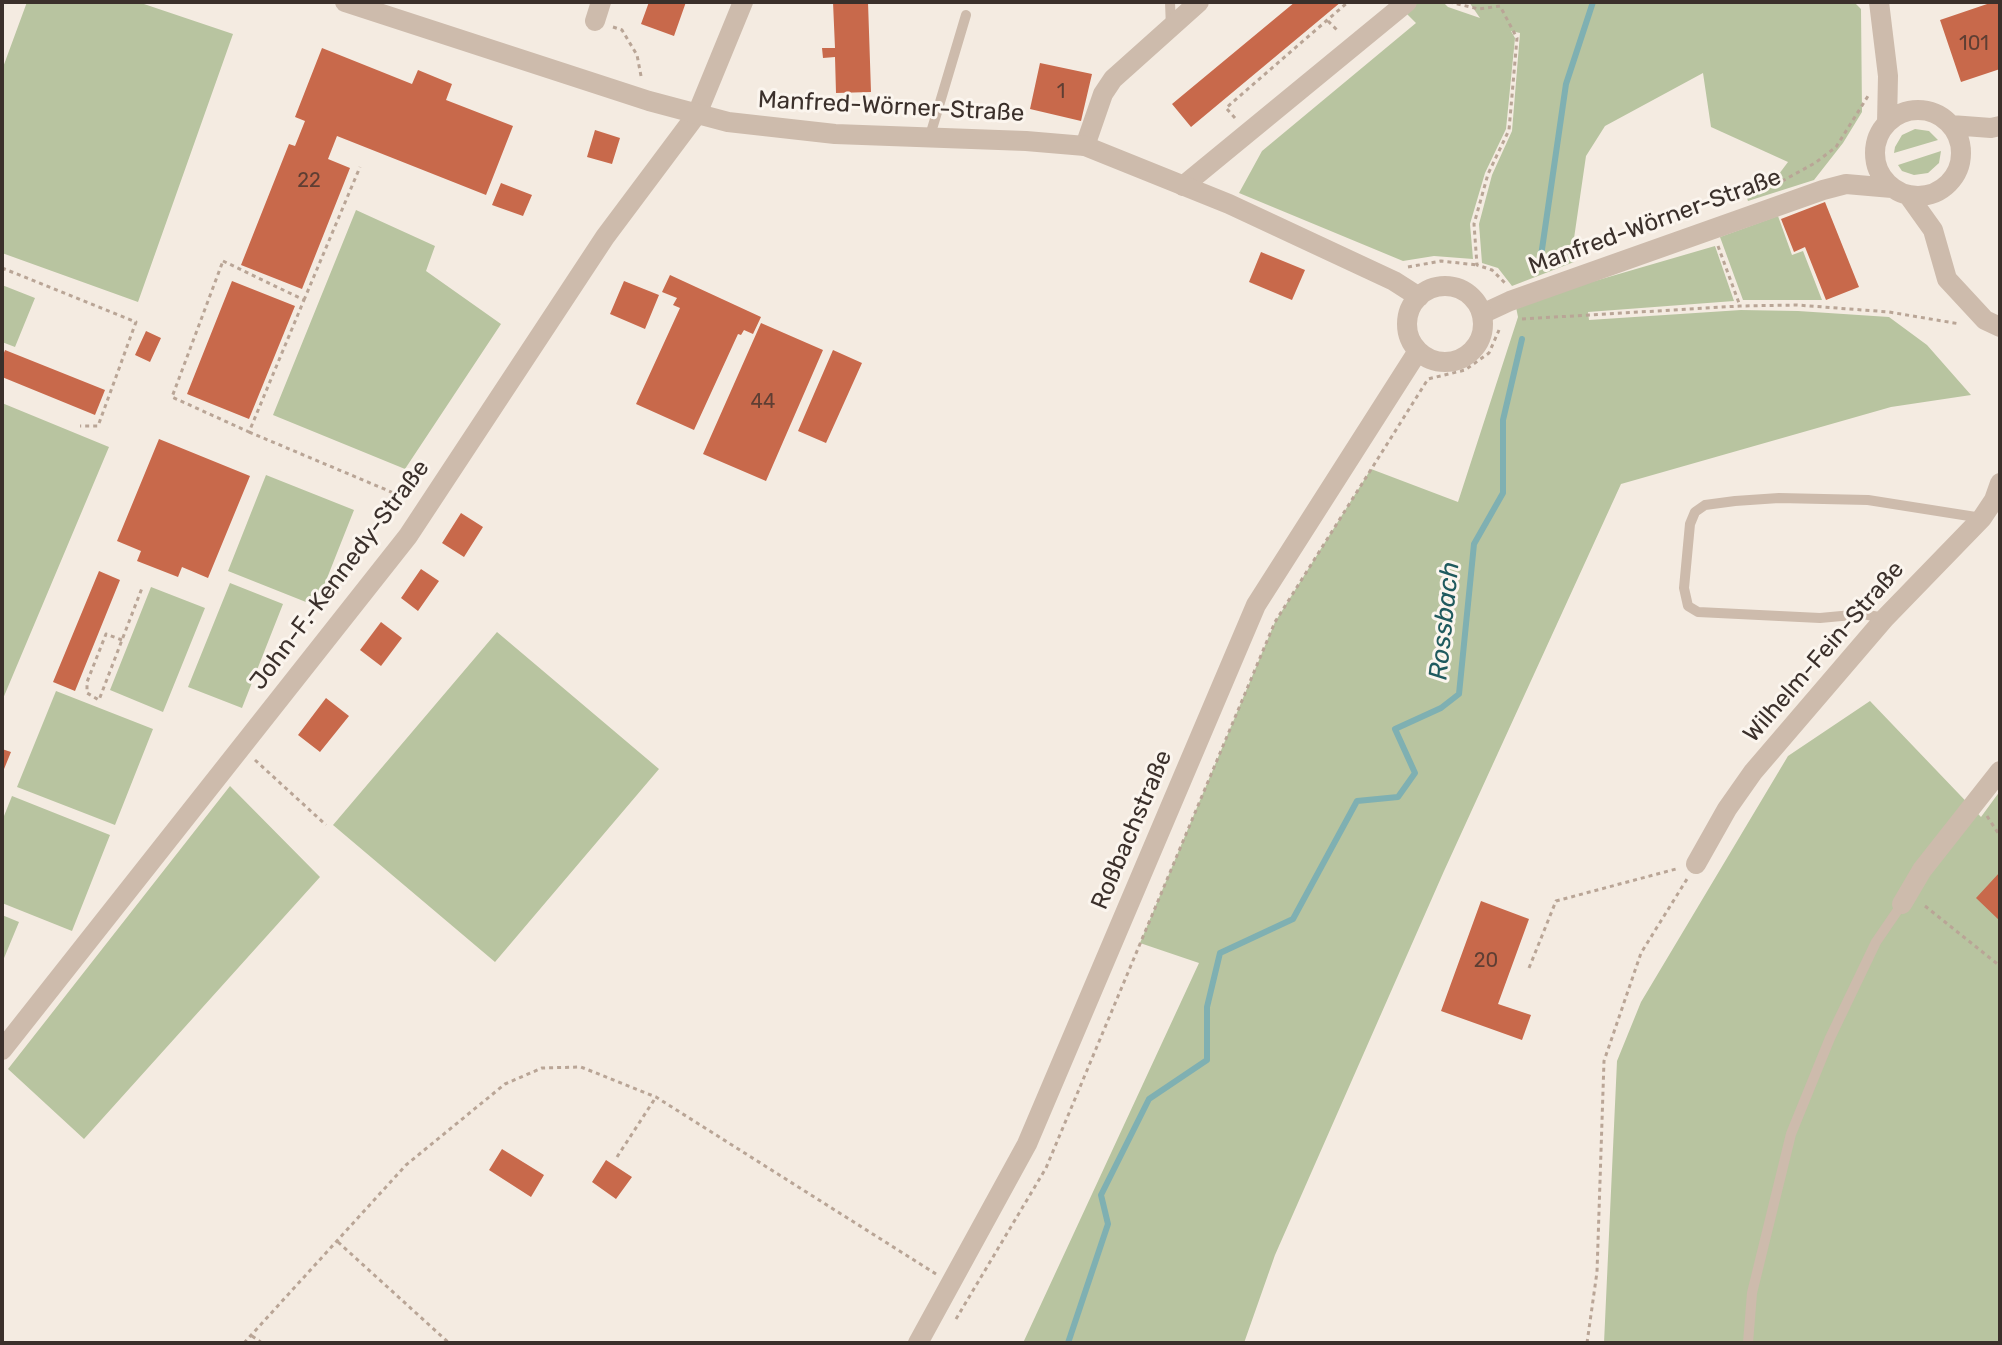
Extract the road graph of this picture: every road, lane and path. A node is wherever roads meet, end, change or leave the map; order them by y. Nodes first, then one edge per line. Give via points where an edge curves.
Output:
1 (345, 2) edge
2 (743, 2) edge
3 (1170, 2) edge
4 (1199, 2) edge
5 (1348, 2) edge
6 (1407, 2) edge
7 (1449, 2) edge
8 (1506, 2) edge
9 (1879, 2) edge
10 (1500, 6) junction
11 (598, 11) edge
12 (966, 15) dead end
13 (1171, 28) junction
14 (1888, 74) junction
15 (637, 97) junction
16 (1226, 108) dead end
17 (1919, 110) junction
18 (697, 114) junction
19 (1887, 123) junction
20 (1951, 125) junction
21 (1996, 127) edge
22 (929, 139) junction
23 (1085, 146) junction
24 (1875, 156) junction
25 (1962, 159) junction
26 (360, 167) dead end
27 (1846, 184) junction
28 (1183, 186) junction
29 (1771, 187) dead end
30 (1943, 189) junction
31 (1900, 191) junction
32 (1933, 230) junction
33 (1712, 231) junction
34 (1477, 265) junction
35 (2, 268) edge
36 (1394, 281) junction
37 (1419, 297) junction
38 (304, 300) junction
39 (1740, 306) junction
40 (1512, 310) junction
41 (1482, 314) junction
42 (1992, 323) edge
43 (1418, 351) junction
44 (80, 426) dead end
45 (249, 432) junction
46 (2000, 483) edge
47 (427, 507) junction
48 (1982, 518) junction
49 (142, 588) dead end
50 (1885, 618) junction
51 (122, 640) junction
52 (241, 747) junction
53 (2000, 771) edge
54 (1981, 806) dead end
55 (326, 825) dead end
56 (2000, 836) edge
57 (1696, 864) junction
58 (1905, 899) junction
59 (2000, 966) edge
60 (1529, 968) dead end
61 (2, 1050) edge
62 (656, 1097) junction
63 (617, 1157) dead end
64 (338, 1242) junction
65 (951, 1284) junction
66 (949, 1330) dead end
67 (252, 1335) junction
68 (244, 1343) edge
69 (262, 1343) edge
70 (449, 1343) edge
71 (918, 1343) edge
72 (1587, 1343) edge
73 (1748, 1343) edge

1 - 15 street, Manfred-Wörner-Straße
2 - 18 street, John-F.-Kennedy-Straße
3 - 13 lane
4 - 13 street
5 - 16 path
6 - 28 street
7 - 10 path via 1479,9
8 - 10 path
9 - 14 street, Manfred-Wörner-Straße
10 - 34 path via 1517,38 1509,130 1488,174 1474,224
11 - 15 path via 622,30 637,55
12 - 22 lane
13 - 23 street via 1113,79
14 - 17 street
14 - 19 street, Manfred-Wörner-Straße
14 - 29 path via 1836,147
15 - 18 street, Manfred-Wörner-Straße
17 - 19 street
17 - 20 street via 1932,111
18 - 22 street, Manfred-Wörner-Straße via 769,128
18 - 47 street, John-F.-Kennedy-Straße via 605,237
19 - 24 street, Manfred-Wörner-Straße
20 - 21 street
20 - 25 street via 1962,146
21 - 25 street
22 - 23 street, Manfred-Wörner-Straße
23 - 28 street, Manfred-Wörner-Straße
24 - 27 street, Manfred-Wörner-Straße
24 - 31 street via 1878,168
25 - 30 street
26 - 38 path
27 - 31 street, Manfred-Wörner-Straße
27 - 33 street, Manfred-Wörner-Straße
28 - 36 street, Manfred-Wörner-Straße
30 - 31 street, Manfred-Wörner-Straße via 1932,194
30 - 32 street
31 - 32 street
32 - 42 street via 1947,279
33 - 39 path
33 - 40 street, Manfred-Wörner-Straße
34 - 36 path via 1441,261 1408,266
34 - 40 path via 1492,270 1506,284
35 - 44 path via 136,322 98,426
36 - 37 street, Manfred-Wörner-Straße
37 - 41 street via 1429,289 1455,288 1467,293
37 - 43 street via 1408,318
38 - 45 path
38 - 45 path via 223,261 172,397
39 - 40 path
39 - 42 path via 1797,305 1889,312 1957,325
40 - 41 street, Manfred-Wörner-Straße
40 - 66 path via 1489,353 1465,370 1428,379 1275,622 1046,1168
41 - 43 street via 1480,338 1464,357 1440,361
43 - 65 street, Roßbachstraße via 1256,605 1027,1144
45 - 47 path
46 - 48 street, Wilhelm-Fein-Straße
47 - 52 street, John-F.-Kennedy-Straße
48 - 50 street, Wilhelm-Fein-Straße
48 - 50 lane via 1868,500 1824,499 1735,501 1705,505 1695,512 1684,588 1688,606 1698,612
49 - 51 path
50 - 57 street, Wilhelm-Fein-Straße via 1753,772
51 - 51 path via 118,652 99,700 87,693 87,682 106,634
52 - 55 path
52 - 61 street, John-F.-Kennedy-Straße
53 - 58 street
54 - 56 path
57 - 60 path via 1556,901
57 - 72 path via 1641,953 1604,1061 1597,1272
58 - 59 path via 1936,913
58 - 73 lane via 1876,942 1836,1024 1791,1134 1752,1293
62 - 63 path
62 - 64 path via 581,1067 542,1068 505,1084 406,1165
62 - 65 path
64 - 67 path
64 - 70 path
65 - 71 street, Roßbachstraße
67 - 68 path
67 - 69 path

